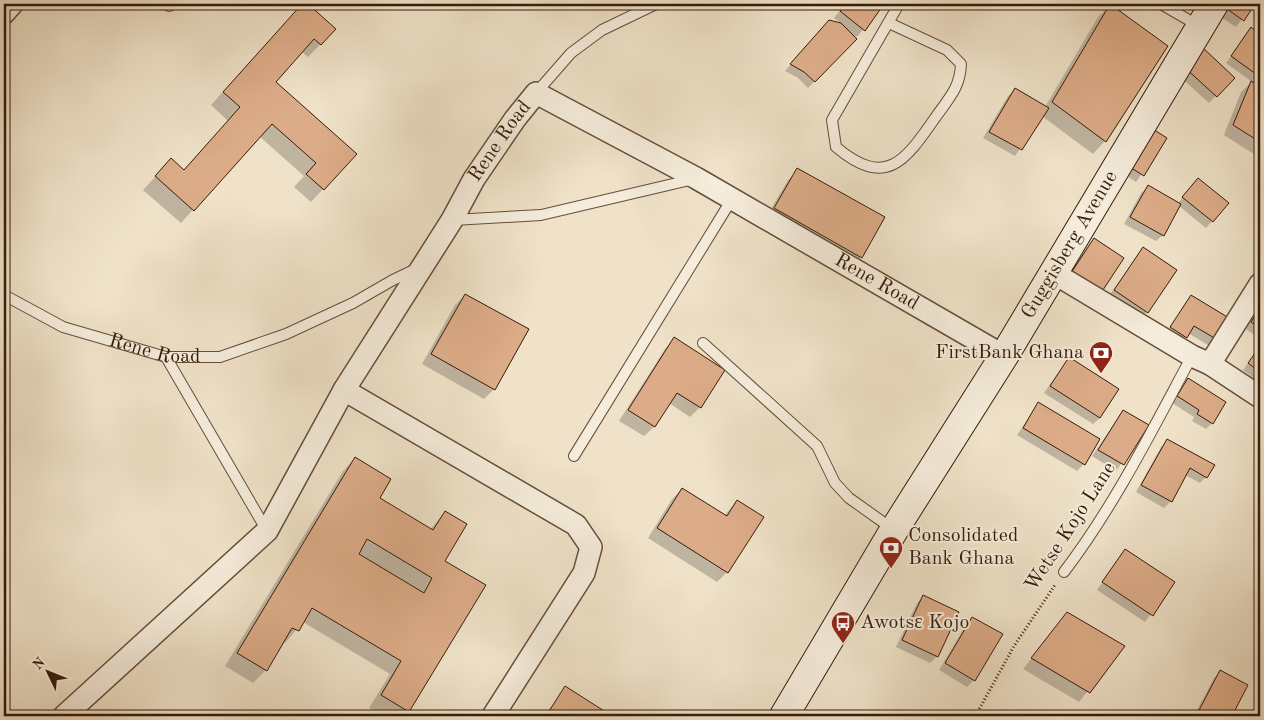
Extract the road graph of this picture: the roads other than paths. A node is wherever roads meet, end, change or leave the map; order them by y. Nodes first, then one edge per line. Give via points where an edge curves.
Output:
1 (12, 4) edge
2 (656, 4) edge
3 (899, 4) edge
4 (1161, 4) edge
5 (1214, 4) edge
6 (4, 13) edge
7 (890, 23) junction
8 (1200, 27) junction
9 (536, 93) junction
10 (696, 178) junction
11 (732, 199) junction
12 (452, 220) junction
13 (422, 267) junction
14 (1052, 272) junction
15 (1260, 284) edge
16 (4, 295) edge
17 (702, 343) dead end
18 (1004, 356) junction
19 (166, 357) junction
20 (1201, 360) junction
21 (344, 390) junction
22 (1260, 397) edge
23 (574, 456) dead end
24 (894, 530) junction
25 (267, 531) junction
26 (1064, 572) road end
27 (64, 716) edge
28 (493, 716) edge
29 (784, 716) edge

1 - 6 street
2 - 9 lane via 602,30 571,53
3 - 7 lane
4 - 8 lane
5 - 8 main road, Guggisberg Avenue
7 - 7 lane via 948,50 961,64 960,81 912,150 894,165 878,167 853,162 836,147 832,120
8 - 14 main road, Guggisberg Avenue
9 - 10 street, Rene Road
9 - 12 street, Rene Road via 474,179
10 - 11 street, Rene Road
10 - 12 lane via 540,215
11 - 18 street, Rene Road
11 - 23 lane
12 - 13 street, Rene Road
13 - 19 lane, Rene Road via 286,334 220,357
13 - 21 street
14 - 18 main road, Guggisberg Avenue
14 - 20 street
15 - 20 street
16 - 19 lane, Rene Road via 63,327
17 - 24 lane via 817,446 835,483 849,498
18 - 24 main road, Guggisberg Avenue
19 - 25 lane
20 - 22 street
20 - 26 lane, Wetse Kojo Lane via 1093,534
21 - 25 street
21 - 28 street via 576,525 591,547 584,573
24 - 29 main road, Guggisberg Avenue
25 - 27 street

